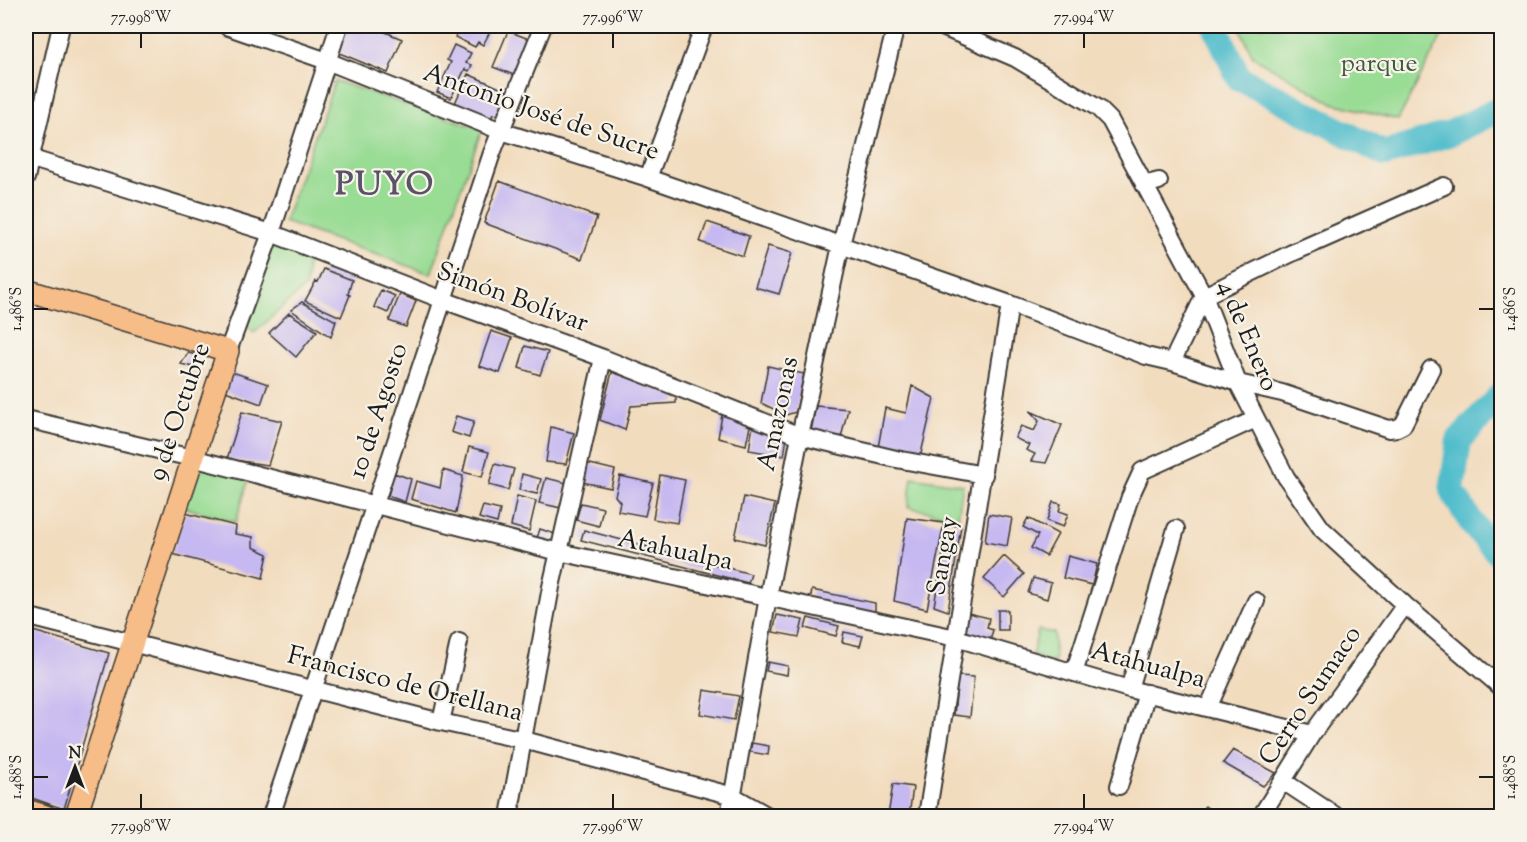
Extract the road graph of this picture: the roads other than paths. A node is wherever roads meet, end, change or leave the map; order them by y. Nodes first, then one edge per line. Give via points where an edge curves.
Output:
1 (61, 26) edge
2 (226, 26) edge
3 (339, 26) edge
4 (543, 26) edge
5 (704, 26) edge
6 (896, 26) edge
7 (940, 26) edge
8 (327, 61) junction
9 (501, 131) junction
10 (28, 157) edge
11 (26, 178) edge
12 (648, 178) junction
13 (1444, 186) dead end
14 (271, 233) junction
15 (841, 245) junction
16 (26, 290) edge
17 (1204, 296) junction
18 (443, 300) junction
19 (1010, 304) junction
20 (228, 351) junction
21 (603, 358) junction
22 (1173, 362) junction
23 (1431, 369) dead end
24 (1238, 383) junction
25 (26, 419) edge
26 (1256, 419) junction
27 (800, 436) junction
28 (192, 458) junction
29 (984, 475) junction
30 (375, 504) junction
31 (1176, 529) dead end
32 (559, 552) junction
33 (768, 597) junction
34 (1256, 602) dead end
35 (1405, 605) junction
36 (26, 616) edge
37 (956, 638) junction
38 (132, 642) junction
39 (459, 642) dead end
40 (1074, 673) junction
41 (1502, 688) edge
42 (314, 689) junction
43 (1129, 689) junction
44 (1147, 693) junction
45 (1208, 708) junction
46 (441, 722) junction
47 (1312, 734) junction
48 (524, 740) junction
49 (1283, 781) junction
50 (1119, 786) dead end
51 (733, 796) junction
52 (26, 810) edge
53 (46, 816) edge
54 (76, 816) edge
55 (271, 816) edge
56 (509, 816) edge
57 (729, 816) edge
58 (768, 816) edge
59 (927, 816) edge
60 (1261, 816) edge
61 (1336, 816) edge

1 - 10 street
2 - 8 street, Antonio José de Sucre
3 - 8 street, 9 de Octubre
4 - 9 street, 10 de Agosto
5 - 12 street
6 - 15 street, Amazonas
7 - 17 street, 4 de Enero via 1015,58 1098,108 1110,120 1152,183
8 - 9 street, Antonio José de Sucre
8 - 14 street, 9 de Octubre
9 - 12 street, Antonio José de Sucre
9 - 18 street, 10 de Agosto
10 - 11 street
10 - 14 street, Simón Bolívar
12 - 15 street, Antonio José de Sucre
13 - 17 street
14 - 18 street, Simón Bolívar
14 - 20 street, 9 de Octubre
15 - 19 street, Antonio José de Sucre
15 - 27 street, Amazonas
16 - 20 main road
17 - 22 street
17 - 24 street, 4 de Enero
18 - 21 street, Simón Bolívar
18 - 30 street, 10 de Agosto
19 - 22 street, Antonio José de Sucre via 1146,356
19 - 29 street, Sangay
20 - 28 main road, 9 de Octubre
21 - 27 street, Simón Bolívar
21 - 32 street
22 - 24 street, Antonio José de Sucre
23 - 24 street, Antonio José de Sucre via 1403,425 1389,429 1282,393
24 - 26 street, 4 de Enero
25 - 28 street, Atahualpa
26 - 35 street, 4 de Enero via 1286,477 1322,529
26 - 40 street via 1142,471 1130,497
27 - 29 street, Simón Bolívar
27 - 33 street, Amazonas
28 - 30 street, Atahualpa
28 - 38 main road, 9 de Octubre
29 - 37 street, Sangay
30 - 32 street, Atahualpa
30 - 42 street, 10 de Agosto
31 - 43 street
32 - 33 street, Atahualpa
32 - 48 street
33 - 37 street, Atahualpa
33 - 51 street, Amazonas
34 - 45 street
35 - 41 street, 4 de Enero
35 - 47 street, Cerro Sumaco
36 - 38 street, Francisco de Orellana
37 - 40 street, Atahualpa
37 - 59 street, Sangay
38 - 42 street, Francisco de Orellana
38 - 54 main road, 9 de Octubre
39 - 46 street
40 - 43 street, Atahualpa
42 - 46 street, Francisco de Orellana
42 - 55 street, 10 de Agosto
43 - 44 street, Atahualpa
44 - 45 street, Atahualpa
44 - 50 street
45 - 47 street, Atahualpa
46 - 48 street, Francisco de Orellana
47 - 49 street, Cerro Sumaco
48 - 51 street, Francisco de Orellana
48 - 56 street
49 - 60 street, Cerro Sumaco
49 - 61 street
51 - 57 street, Amazonas
51 - 58 street, Francisco de Orellana
52 - 53 main road

